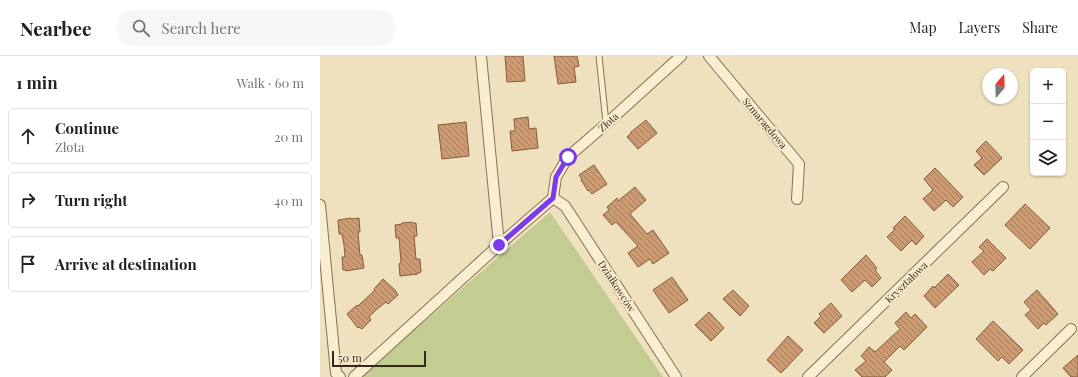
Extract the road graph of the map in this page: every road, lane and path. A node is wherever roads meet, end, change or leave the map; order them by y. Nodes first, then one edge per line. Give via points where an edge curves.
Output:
1 (481, 56) edge
2 (599, 56) edge
3 (681, 56) edge
4 (709, 56) edge
5 (606, 124) junction
6 (1003, 187) dead end
7 (553, 198) junction
8 (797, 199) dead end
9 (320, 205) edge
10 (499, 245) junction
11 (1071, 329) dead end
12 (340, 377) edge
13 (354, 377) edge
14 (676, 377) edge
15 (808, 377) edge
16 (1022, 377) edge

1 - 10 street
2 - 5 lane
3 - 5 street, Złota
4 - 8 street, Szmaragdowa via 799,164
5 - 7 street, Złota via 568,157 556,177
6 - 15 street, Kryształowa
7 - 10 street
7 - 14 street, Działkowców via 565,206
9 - 12 street via 336,373
10 - 13 street
11 - 16 street

